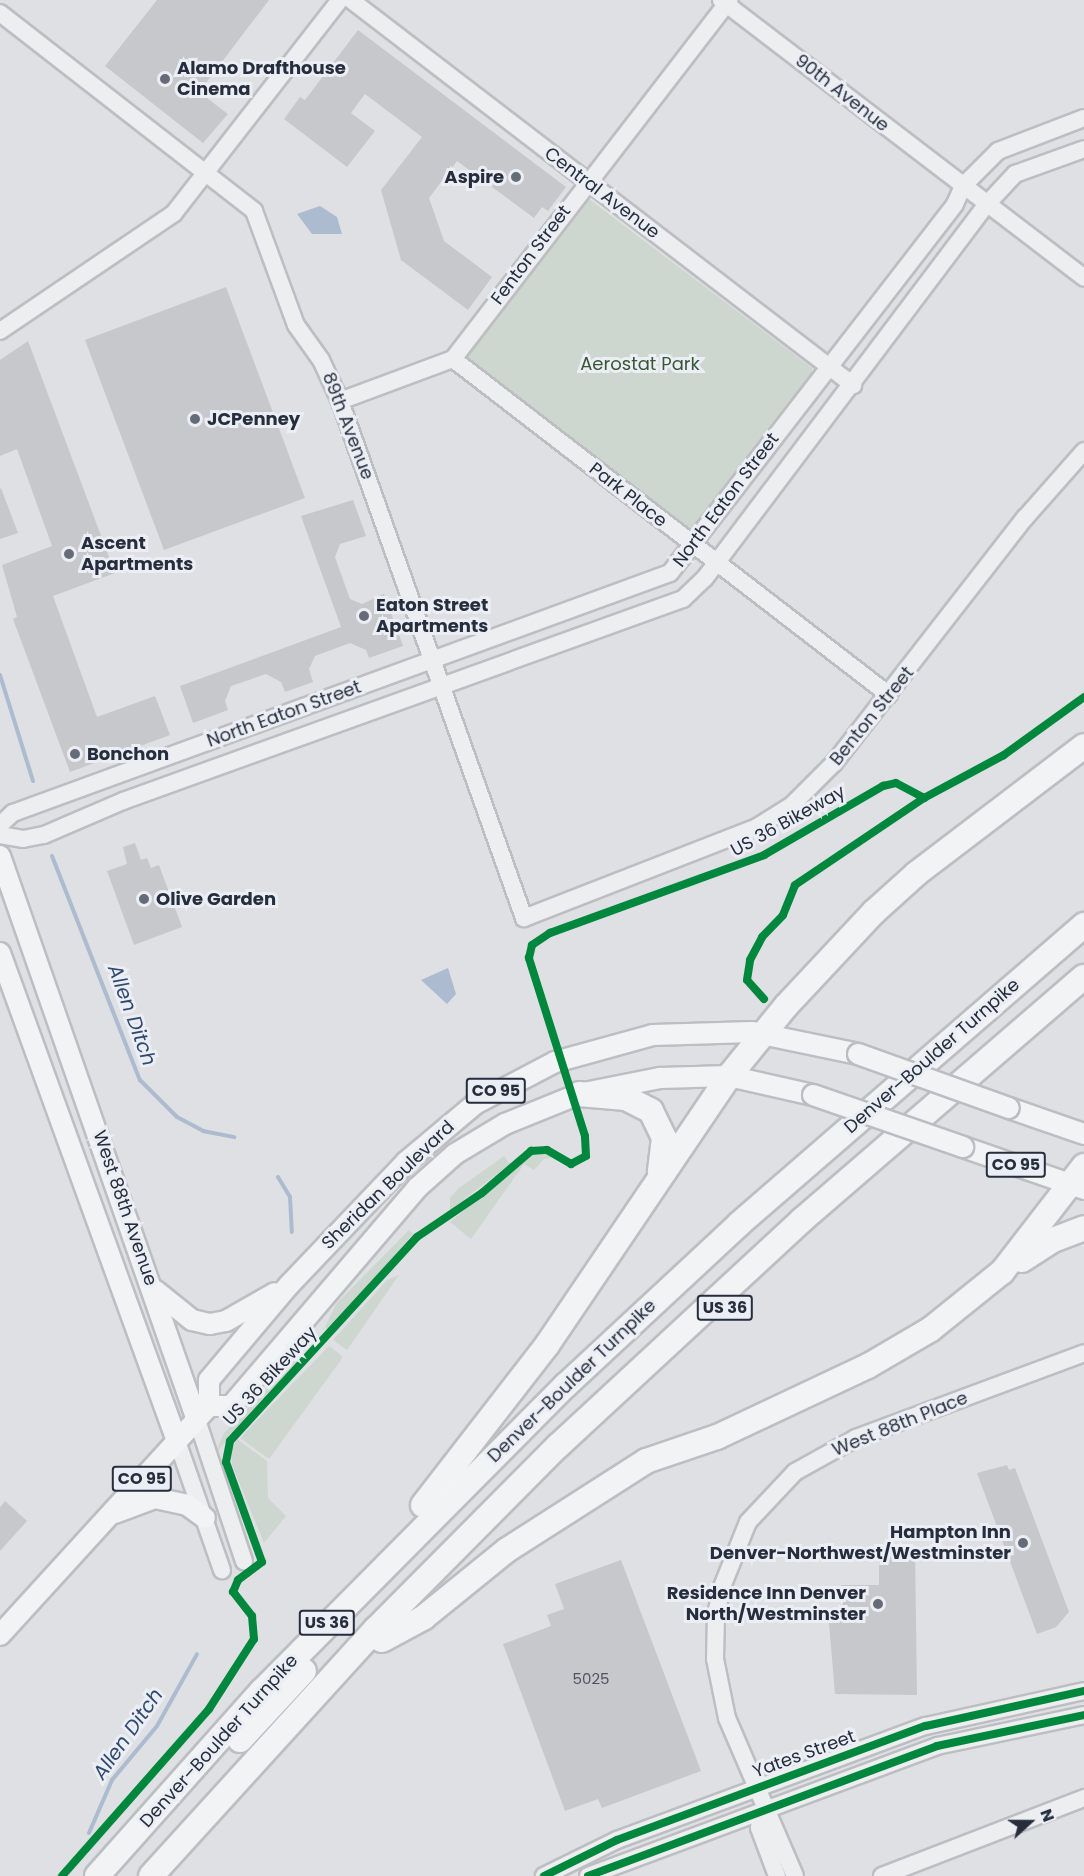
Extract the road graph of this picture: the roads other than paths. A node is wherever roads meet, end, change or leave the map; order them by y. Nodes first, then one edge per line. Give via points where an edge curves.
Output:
1 (340, 0) edge
2 (351, 0) edge
3 (725, 1) edge
4 (0, 13) edge
5 (1084, 118) edge
6 (1084, 149) edge
7 (209, 173) junction
8 (587, 182) junction
9 (963, 186) junction
10 (988, 203) junction
11 (1084, 278) edge
12 (0, 331) edge
13 (453, 359) junction
14 (828, 366) junction
15 (853, 385) junction
16 (340, 401) junction
17 (1084, 451) edge
18 (691, 544) junction
19 (715, 563) junction
20 (434, 658) junction
21 (444, 685) junction
22 (889, 695) junction
23 (1084, 746) edge
24 (1084, 755) edge
25 (1003, 806) junction
26 (0, 825) edge
27 (0, 835) edge
28 (0, 856) edge
29 (524, 918) joint
30 (1084, 925) edge
31 (1084, 943) edge
32 (0, 953) edge
33 (1084, 977) edge
34 (1084, 995) edge
35 (765, 1033) junction
36 (729, 1076) junction
37 (579, 1094) junction
38 (1084, 1134) edge
39 (1079, 1180) edge
40 (653, 1188) junction
41 (1084, 1228) edge
42 (1002, 1272) junction
43 (289, 1284) junction
44 (153, 1289) junction
45 (1084, 1353) edge
46 (203, 1413) junction
47 (177, 1441) junction
48 (107, 1516) junction
49 (205, 1518) junction
50 (392, 1556) junction
51 (244, 1561) dead end
52 (222, 1570) dead end
53 (0, 1635) edge
54 (382, 1640) junction
55 (1084, 1691) edge
56 (1083, 1719) edge
57 (754, 1788) junction
58 (1084, 1798) edge
59 (763, 1810) junction
60 (97, 1876) edge
61 (119, 1876) edge
62 (152, 1876) edge
63 (171, 1876) edge
64 (544, 1876) edge
65 (588, 1876) edge
66 (777, 1876) edge
67 (795, 1876) edge
68 (882, 1876) edge

1 - 7 street
2 - 8 street, Central Avenue
3 - 8 street, Fenton Street
3 - 9 street, 90th Avenue
4 - 7 street, 89th Avenue
5 - 9 street, North Eaton Street via 998,151
6 - 10 street, North Eaton Street via 1015,174
7 - 12 street via 174,213
7 - 16 street, 89th Avenue via 254,212 296,325 321,360
8 - 13 street, Fenton Street
8 - 14 street, Central Avenue
9 - 10 street, 90th Avenue
9 - 14 street, North Eaton Street via 955,204
10 - 11 street
10 - 15 street, North Eaton Street
13 - 16 street
13 - 18 street, Park Place
14 - 15 street, Central Avenue
14 - 18 street, North Eaton Street
15 - 19 street, North Eaton Street
16 - 20 street, 89th Avenue
17 - 22 street, Benton Street via 1025,518
18 - 19 street, Park Place
18 - 20 street, North Eaton Street via 663,577
19 - 21 street, North Eaton Street via 695,589 675,603
19 - 22 street, Park Place
20 - 21 street, 89th Avenue
20 - 26 street, North Eaton Street via 13,813
21 - 27 street, North Eaton Street via 44,835 23,839
21 - 29 street, 89th Avenue
22 - 29 street, Benton Street via 814,785 757,827
23 - 25 highway
24 - 25 highway
25 - 35 highway via 874,912
28 - 44 main road, West 88th Avenue
30 - 50 highway, Denver–Boulder Turnpike / US 36 via 677,1281
31 - 61 highway via 850,1144 588,1382 371,1599
32 - 47 main road, West 88th Avenue
33 - 62 highway via 777,1242 558,1446 376,1629
34 - 54 highway, US 36 via 718,1314
35 - 36 highway
35 - 38 main road, Sheridan Boulevard / CO 95, bridge via 858,1054
35 - 43 main road, Sheridan Boulevard / CO 95 via 708,1030 629,1039 572,1055 515,1080 426,1143
36 - 37 main road, Sheridan Boulevard / CO 95 via 645,1079
36 - 39 main road, Sheridan Boulevard / CO 95, bridge via 813,1095 963,1147
36 - 40 highway
37 - 40 highway via 626,1098 651,1111 664,1145
37 - 46 main road, Sheridan Boulevard / CO 95 via 505,1124 441,1165 402,1204 231,1406
39 - 42 highway
40 - 50 highway via 521,1380 409,1522
41 - 42 highway via 1053,1240
42 - 54 highway via 956,1311 880,1359 717,1437 671,1449 628,1471 507,1550 423,1618
43 - 44 main road via 226,1322 213,1324 192,1320
43 - 46 main road, Sheridan Boulevard / CO 95 via 209,1380
44 - 46 main road, West 88th Avenue
45 - 57 street, West 88th Place via 856,1438 795,1472 748,1522 722,1587 714,1641 727,1718
46 - 47 main road, CO 95
46 - 51 street, West 88th Avenue
47 - 48 main road, CO 95
47 - 49 street, West 88th Avenue
48 - 49 main road via 155,1498 187,1505
48 - 53 main road, CO 95
49 - 52 street, West 88th Avenue
50 - 60 highway, Denver–Boulder Turnpike / US 36 via 262,1691
54 - 63 highway, US 36
55 - 57 street, Yates Street via 926,1726
56 - 59 street via 937,1746
57 - 59 street, West 88th Place
57 - 64 street, Yates Street via 590,1851
58 - 68 street
59 - 65 street
59 - 66 street, West 88th Place via 759,1828
59 - 67 street, West 88th Place via 774,1822

